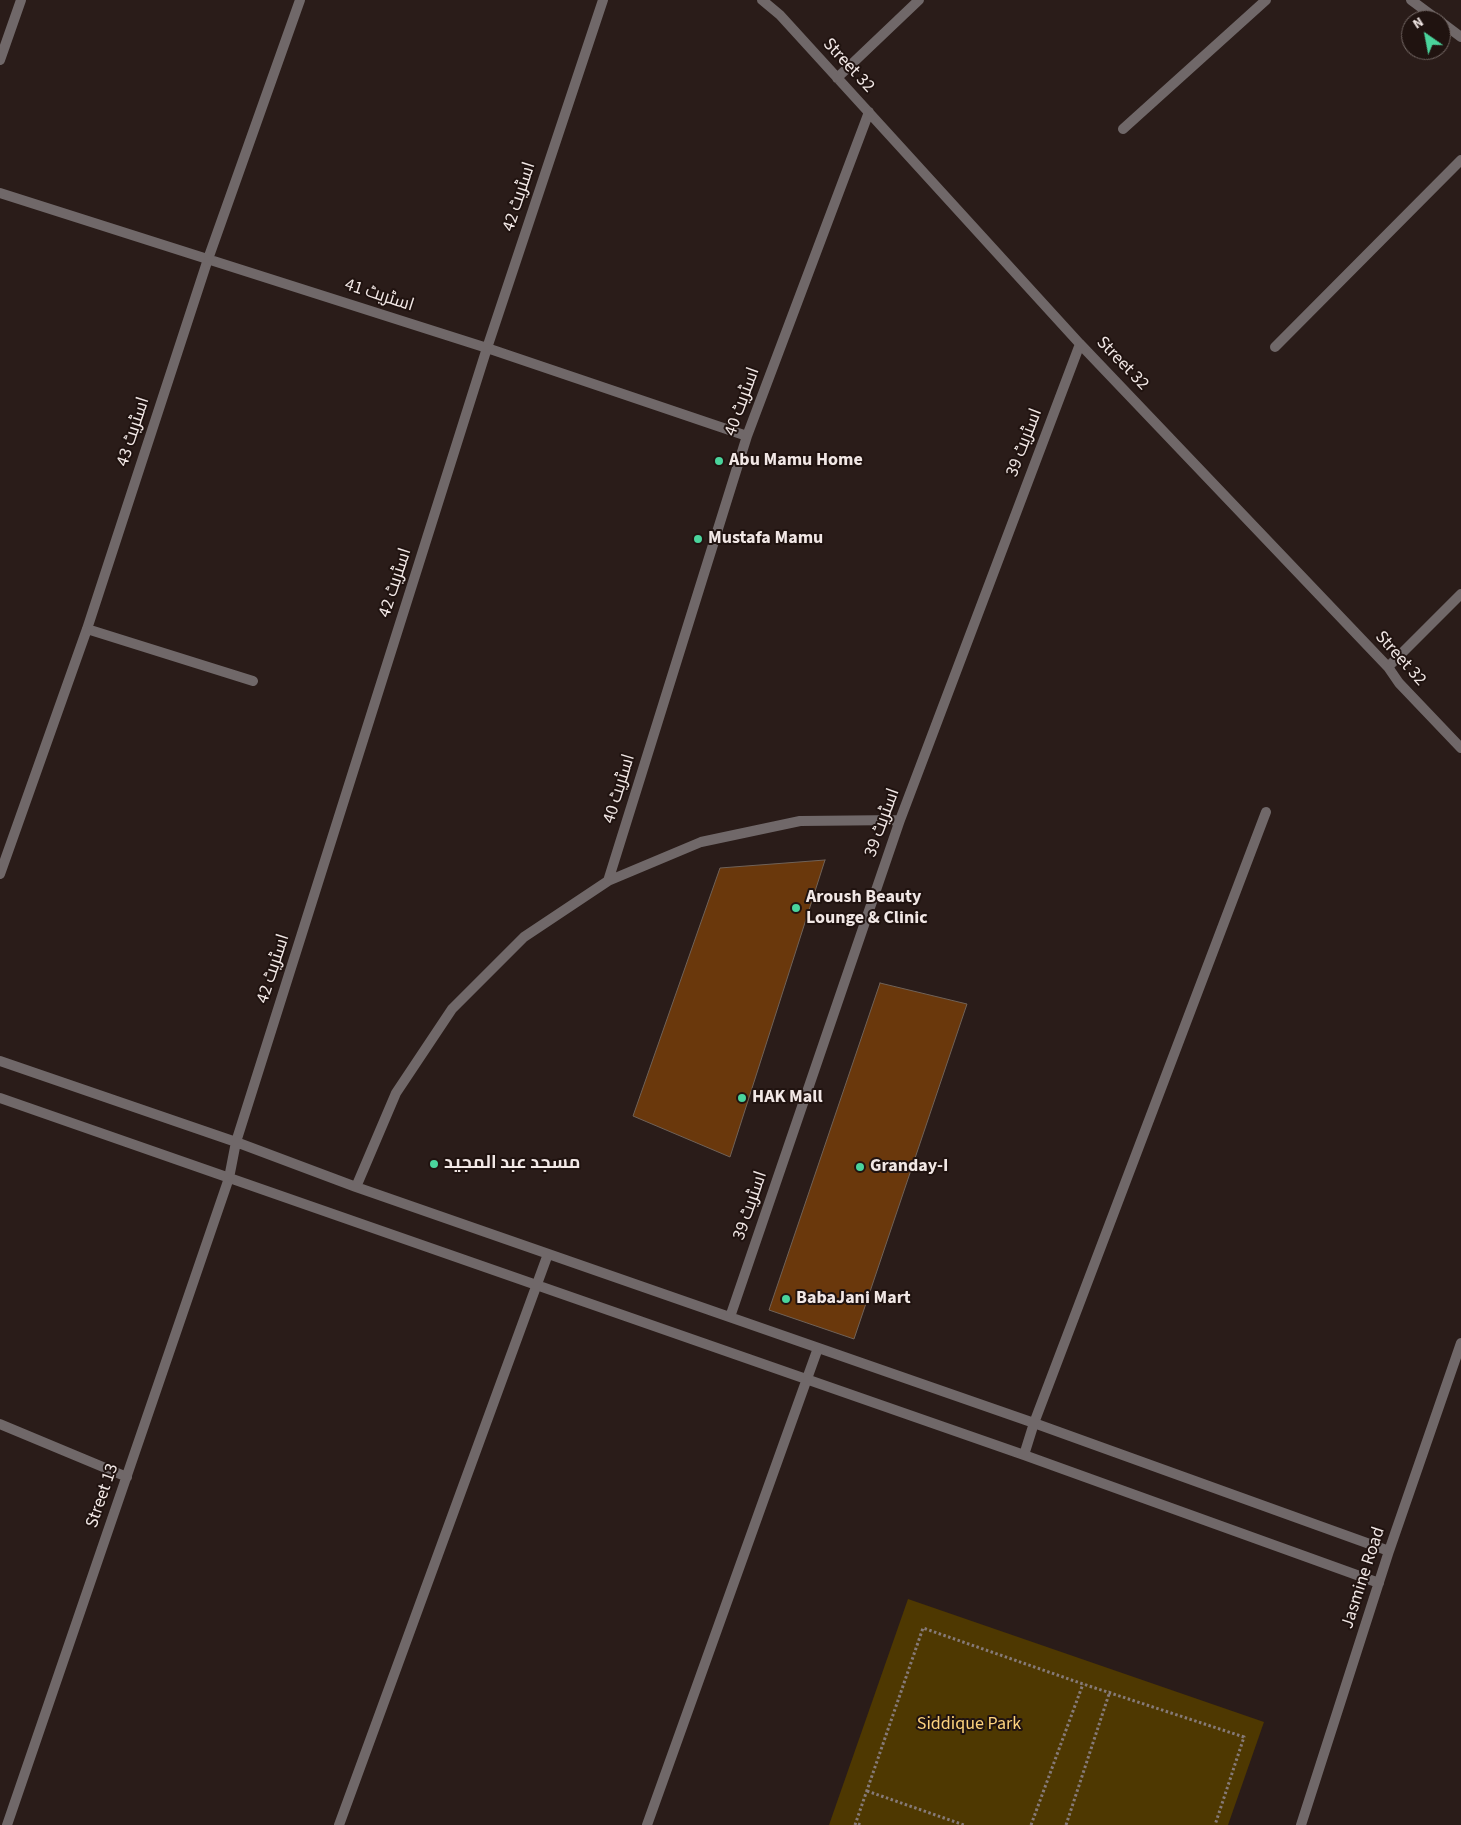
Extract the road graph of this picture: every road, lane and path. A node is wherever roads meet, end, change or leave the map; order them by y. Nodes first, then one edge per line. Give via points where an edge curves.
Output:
1 (21, 0) edge
2 (300, 0) edge
3 (603, 0) edge
4 (762, 0) edge
5 (918, 0) edge
6 (1266, 0) edge
7 (1411, 0) edge
8 (1425, 10) edge
9 (1451, 29) edge
10 (1461, 37) edge
11 (0, 60) edge
12 (837, 78) junction
13 (869, 112) junction
14 (1123, 129) dead end
15 (1461, 160) edge
16 (0, 193) edge
17 (208, 259) junction
18 (1080, 344) junction
19 (487, 348) junction
20 (1275, 348) dead end
21 (747, 436) junction
22 (1461, 594) edge
23 (87, 630) junction
24 (1388, 667) junction
25 (253, 681) dead end
26 (1461, 748) edge
27 (1266, 812) dead end
28 (900, 820) junction
29 (0, 874) edge
30 (608, 881) junction
31 (0, 1061) edge
32 (0, 1098) edge
33 (236, 1142) junction
34 (229, 1178) junction
35 (356, 1186) junction
36 (548, 1254) junction
37 (537, 1285) junction
38 (730, 1317) junction
39 (1461, 1343) edge
40 (818, 1348) junction
41 (806, 1379) junction
42 (1034, 1423) junction
43 (0, 1424) edge
44 (1024, 1455) junction
45 (127, 1476) junction
46 (1389, 1551) junction
47 (1379, 1583) junction
48 (1084, 1684) junction
49 (1110, 1691) junction
50 (866, 1791) junction
51 (7, 1825) edge
52 (339, 1825) edge
53 (647, 1825) edge
54 (858, 1825) edge
55 (964, 1825) edge
56 (1031, 1825) edge
57 (1066, 1825) edge
58 (1215, 1825) edge
59 (1301, 1825) edge

1 - 11 street
2 - 17 street, اسٹریٹ 43
3 - 19 street, اسٹریٹ 42
4 - 12 street, Street 32 via 780,15
5 - 12 street
6 - 14 street
7 - 8 street
9 - 10 street
12 - 13 street, Street 32
13 - 18 street, Street 32
13 - 21 street, اسٹریٹ 40
15 - 20 street
16 - 17 street, اسٹریٹ 41
17 - 19 street, اسٹریٹ 41
17 - 23 street, اسٹریٹ 43
18 - 24 street, Street 32
18 - 28 street, اسٹریٹ 39
19 - 21 street, اسٹریٹ 41
19 - 33 street, اسٹریٹ 42
21 - 30 street, اسٹریٹ 40
22 - 24 street
23 - 25 street
23 - 29 street, اسٹریٹ 43
24 - 26 street, Street 32 via 1399,683
27 - 42 street
28 - 30 street via 800,821 701,842
28 - 38 street, اسٹریٹ 39
30 - 35 street via 524,937 452,1009 396,1093
31 - 33 street
32 - 34 street
33 - 34 street, اسٹریٹ 42
33 - 35 street
34 - 37 street
34 - 45 street, Street 13
35 - 36 street
36 - 37 street
36 - 38 street
37 - 41 street
37 - 52 street
38 - 40 street
39 - 46 street, Jasmine Road
40 - 41 street
40 - 42 street
41 - 44 street
41 - 53 street
42 - 44 street
42 - 46 street
43 - 45 street
44 - 47 street
45 - 51 street, Street 13
46 - 47 street, Jasmine Road
47 - 59 street, Jasmine Road
48 - 49 path
48 - 50 path via 923,1628
48 - 56 path
49 - 57 path
49 - 58 path via 1244,1737
50 - 54 path
50 - 55 path

